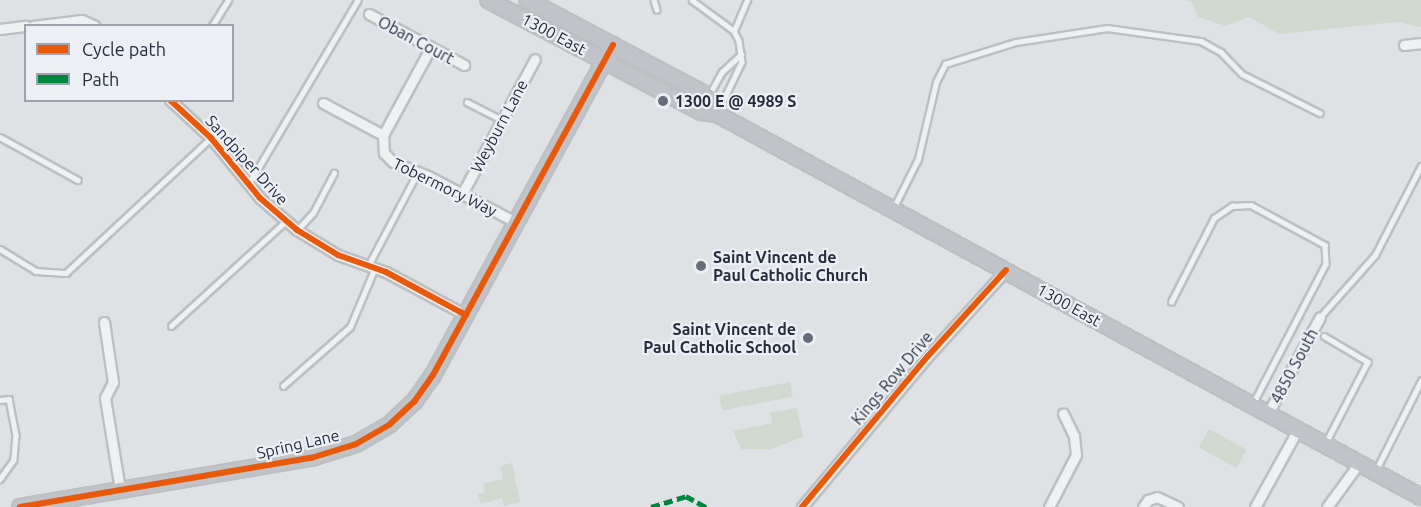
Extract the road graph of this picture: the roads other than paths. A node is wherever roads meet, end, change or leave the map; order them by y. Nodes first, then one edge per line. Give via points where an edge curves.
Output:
1 (228, 0) edge
2 (358, 0) edge
3 (488, 0) edge
4 (527, 0) edge
5 (654, 0) edge
6 (692, 0) edge
7 (747, 0) edge
8 (657, 10) dead end
9 (369, 14) dead end
10 (49, 24) edge
11 (91, 24) edge
12 (213, 24) edge
13 (24, 26) edge
14 (0, 29) edge
15 (734, 31) junction
16 (1421, 43) edge
17 (613, 45) junction
18 (1404, 45) dead end
19 (430, 47) junction
20 (741, 54) junction
21 (535, 59) dead end
22 (604, 60) junction
23 (464, 65) dead end
24 (708, 96) junction
25 (173, 102) edge
26 (467, 102) dead end
27 (323, 103) dead end
28 (1320, 113) dead end
29 (717, 114) junction
30 (502, 120) junction
31 (383, 135) junction
32 (0, 137) edge
33 (211, 138) junction
34 (1421, 166) edge
35 (334, 173) dead end
36 (78, 180) dead end
37 (413, 181) dead end
38 (248, 185) junction
39 (462, 194) junction
40 (893, 208) junction
41 (286, 221) junction
42 (518, 223) junction
43 (297, 230) junction
44 (0, 249) edge
45 (370, 269) junction
46 (1006, 270) junction
47 (1171, 302) dead end
48 (466, 315) junction
49 (1320, 317) joint
50 (104, 322) dead end
51 (171, 326) dead end
52 (1324, 336) dead end
53 (1421, 381) edge
54 (283, 386) dead end
55 (0, 400) edge
56 (1252, 407) junction
57 (1063, 413) dead end
58 (1267, 415) junction
59 (1298, 431) junction
60 (1324, 445) junction
61 (1359, 463) junction
62 (1375, 472) junction
63 (0, 479) edge
64 (120, 490) junction
65 (1421, 497) edge
66 (20, 507) edge
67 (802, 507) edge
68 (1049, 507) edge
69 (1143, 507) edge
70 (1178, 507) edge
71 (1255, 507) edge
72 (1327, 507) edge

1 - 12 lane
2 - 38 lane
3 - 22 main road, 1300 East
4 - 17 main road, 1300 East
5 - 8 lane
6 - 15 lane
7 - 15 lane
9 - 19 street, Oban Court
10 - 11 street via 82,20
13 - 14 street
15 - 20 lane
16 - 18 street
17 - 22 main road, Spring Lane
17 - 24 main road, 1300 East
19 - 23 street, Oban Court
19 - 31 street, Tobermory Way
20 - 24 lane via 722,72
20 - 29 lane via 737,75
21 - 30 street, Weyburn Lane
22 - 29 main road, 1300 East via 701,112
22 - 42 main road, Spring Lane
24 - 29 main road
25 - 33 street, Sandpiper Drive
26 - 30 lane
27 - 31 street
28 - 40 lane via 1242,74 1221,52 1201,42 1107,28 1016,42 945,64 936,82 918,159
29 - 40 main road, 1300 East
30 - 39 street, Weyburn Lane
31 - 39 street, Tobermory Way via 383,148 390,160
32 - 36 lane
33 - 38 street, Sandpiper Drive
33 - 44 lane via 66,273 36,271
34 - 49 lane via 1375,255
35 - 43 lane via 313,213
37 - 45 lane
38 - 41 street, Sandpiper Drive
39 - 42 street, Tobermory Way
40 - 46 main road, 1300 East
41 - 43 street, Sandpiper Drive
41 - 51 lane
42 - 48 main road, Spring Lane
43 - 45 street, Sandpiper Drive
45 - 48 street, Sandpiper Drive via 386,272
45 - 54 lane via 350,327
46 - 56 main road, 1300 East
46 - 67 street, Kings Row Drive via 928,356
47 - 56 lane via 1214,218 1232,206 1251,205 1324,245 1329,256 1326,264
48 - 64 main road, Spring Lane via 414,402 365,440 295,462
49 - 58 street, 4850 South
50 - 64 street via 113,382 105,398
52 - 60 lane via 1368,362
53 - 62 lane
55 - 63 lane via 9,399 16,435 14,460
56 - 58 main road, 1300 East
57 - 68 street via 1074,436 1076,455
58 - 59 main road, 1300 East
59 - 60 main road, 1300 East
59 - 71 street
60 - 61 main road, 1300 East
61 - 62 main road, 1300 East
61 - 72 street
62 - 65 main road, 1300 East
64 - 66 main road, Spring Lane
69 - 70 street via 1157,496

